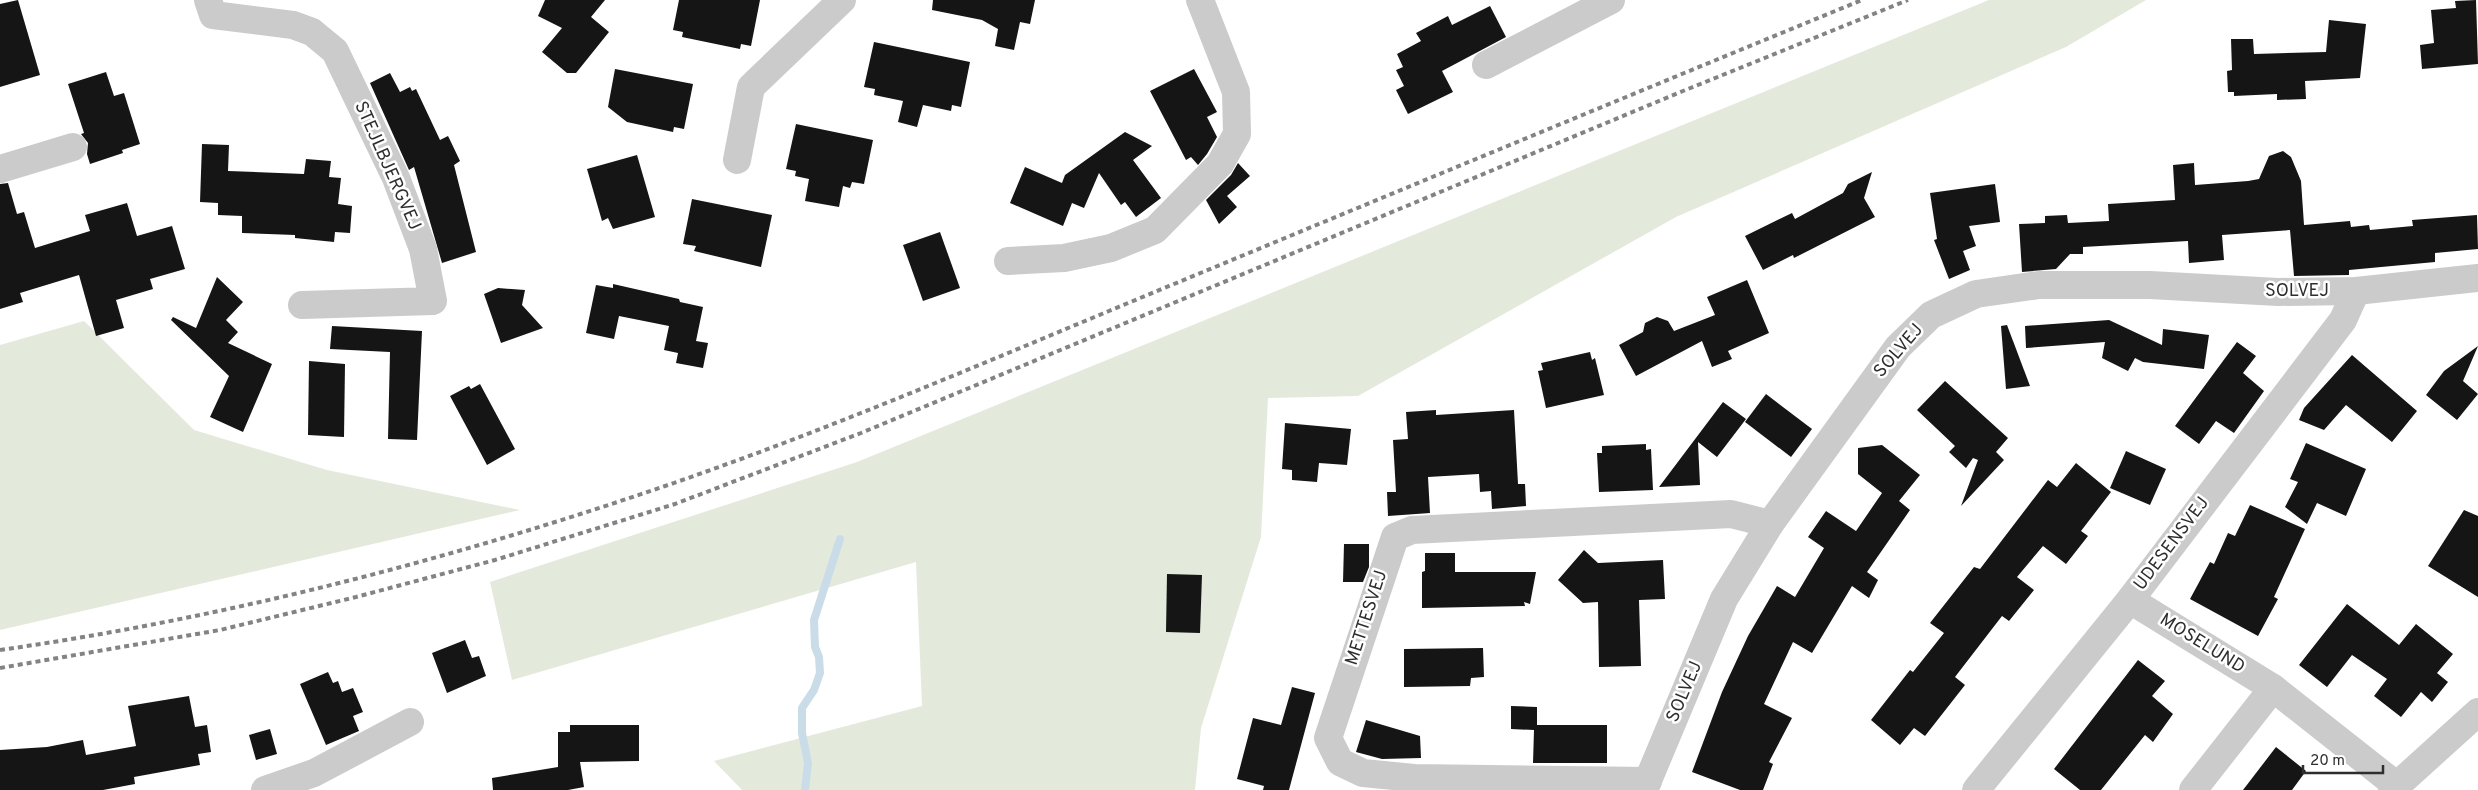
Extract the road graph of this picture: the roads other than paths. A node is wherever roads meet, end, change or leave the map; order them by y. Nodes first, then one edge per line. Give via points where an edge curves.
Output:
1 (208, 0) edge
2 (842, 0) edge
3 (1200, 0) edge
4 (1611, 0) edge
5 (1486, 65) dead end
6 (73, 147) dead end
7 (737, 160) dead end
8 (0, 169) edge
9 (1008, 261) dead end
10 (2478, 278) edge
11 (2356, 290) junction
12 (302, 305) dead end
13 (1770, 524) junction
14 (2130, 600) junction
15 (2273, 688) junction
16 (2478, 712) edge
17 (410, 722) dead end
18 (1646, 785) edge
19 (2394, 788) edge
20 (266, 790) edge
21 (1976, 790) edge
22 (2193, 790) edge

1 - 12 street, STEJLBJERGVEJ via 213,16 293,25 312,32 335,51 396,178 423,249 433,301
2 - 7 street via 752,87
3 - 9 street via 1236,92 1238,134 1220,164 1155,230 1111,248 1064,258
4 - 5 street
6 - 8 street
10 - 11 street, SOLVEJ
11 - 13 street, SOLVEJ via 2278,292 2150,285 2048,285 1976,294 1931,315 1898,347
11 - 14 street, UDESENSVEJ via 2343,320
13 - 18 street, SOLVEJ via 1724,598
13 - 18 street, METTESVEJ via 1731,514 1412,530 1395,537 1328,738 1340,762 1363,773 1414,778
14 - 15 street, MOSELUND
14 - 21 street, UDESENSVEJ
15 - 19 street, MOSELUND
15 - 22 street
16 - 19 street
17 - 20 street via 314,773

